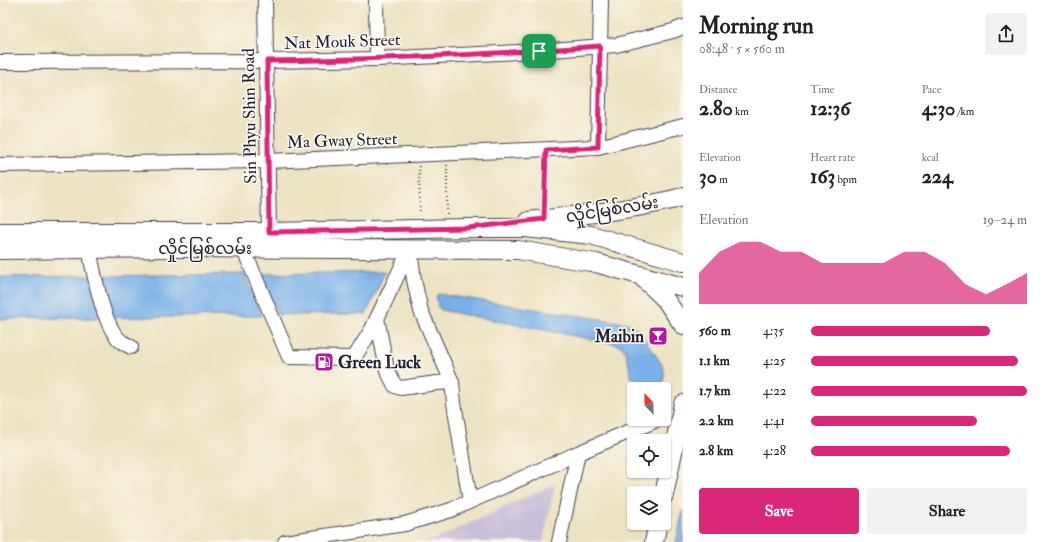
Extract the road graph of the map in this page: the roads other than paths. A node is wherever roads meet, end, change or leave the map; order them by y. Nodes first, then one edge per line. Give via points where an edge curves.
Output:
1 (265, 0) edge
2 (376, 0) edge
3 (601, 0) edge
4 (683, 27) edge
5 (600, 46) junction
6 (377, 59) junction
7 (267, 61) junction
8 (0, 62) edge
9 (683, 126) edge
10 (598, 147) junction
11 (267, 161) junction
12 (0, 165) edge
13 (683, 197) edge
14 (468, 228) junction
15 (0, 232) edge
16 (269, 232) junction
17 (243, 248) junction
18 (88, 249) junction
19 (410, 249) junction
20 (0, 250) edge
21 (683, 262) edge
22 (641, 276) junction
23 (683, 287) edge
24 (377, 318) junction
25 (683, 325) edge
26 (131, 347) dead end
27 (452, 382) junction
28 (683, 408) edge
29 (671, 414) edge
30 (642, 426) edge
31 (578, 453) junction
32 (666, 486) edge
33 (470, 501) junction
34 (657, 530) edge
35 (285, 542) edge
36 (559, 542) edge
37 (654, 542) edge

1 - 7 street, Sin Phyu Shin Road
2 - 6 street
3 - 5 street
4 - 5 street, Nat Mouk Street via 616,45
5 - 6 street, Nat Mouk Street
5 - 10 street
6 - 7 street, Nat Mouk Street
7 - 8 street, Nat Mouk Street
7 - 11 street, Sin Phyu Shin Road
9 - 10 street, Ma Gway Street
10 - 11 street, Ma Gway Street
11 - 12 street, Ma Gway Street
11 - 16 street, Sin Phyu Shin Road
13 - 14 main road, လှိုင်မြစ်လမ်း via 638,206
14 - 16 main road, လှိုင်မြစ်လမ်း
14 - 21 main road via 525,228 591,235
15 - 16 main road, လှိုင်မြစ်လမ်း
17 - 18 main road, လှိုင်မြစ်လမ်း
17 - 19 main road, လှိုင်မြစ်လမ်း
17 - 24 street via 289,357 354,358
18 - 20 main road, လှိုင်မြစ်လမ်း
18 - 26 street via 110,326 122,342
19 - 22 main road, လှိုင်မြစ်လမ်း via 518,250 596,263
19 - 24 street
19 - 27 street via 421,312
22 - 23 main road, လှိုင်မြစ်လမ်း
22 - 25 main road via 665,299
24 - 27 street via 387,370 395,386 401,388
27 - 33 street
28 - 29 street
28 - 32 main road
30 - 31 street
31 - 33 street
31 - 36 street
33 - 35 street via 451,510 405,524
34 - 37 main road

